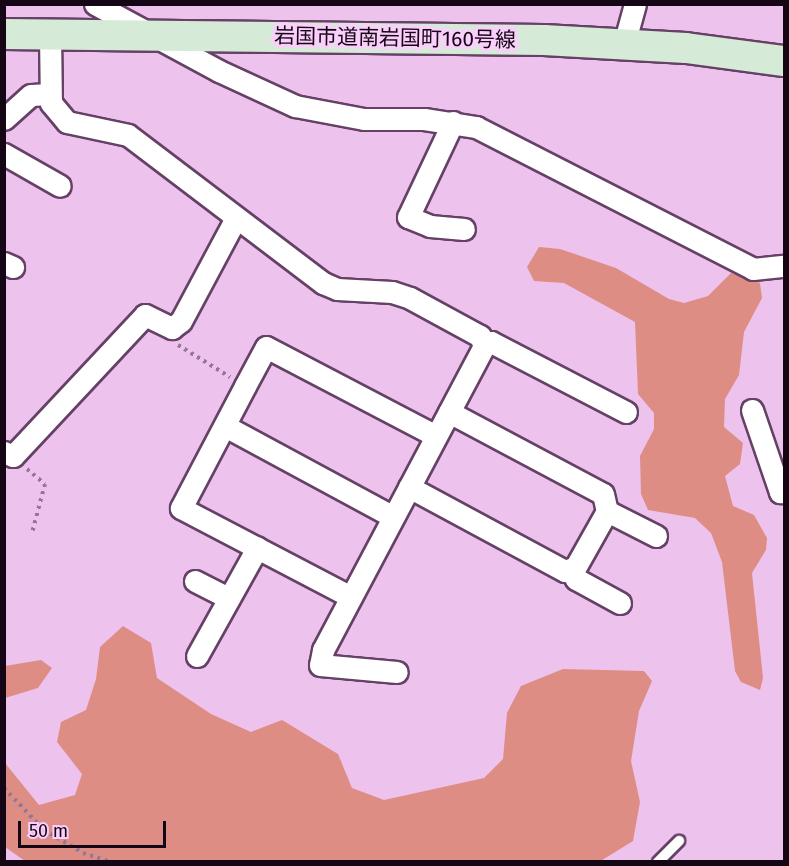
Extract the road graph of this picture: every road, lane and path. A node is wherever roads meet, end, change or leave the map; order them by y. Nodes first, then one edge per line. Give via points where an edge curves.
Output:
1 (95, 4) edge
2 (635, 4) edge
3 (4, 33) edge
4 (50, 34) junction
5 (151, 36) junction
6 (624, 44) junction
7 (784, 60) edge
8 (50, 94) junction
9 (4, 119) edge
10 (453, 122) junction
11 (4, 154) edge
12 (60, 186) dead end
13 (236, 220) junction
14 (464, 230) dead end
15 (784, 266) edge
16 (172, 328) junction
17 (483, 344) junction
18 (246, 386) junction
19 (752, 410) dead end
20 (449, 412) junction
21 (626, 412) dead end
22 (225, 426) junction
23 (436, 436) junction
24 (9, 454) edge
25 (409, 487) junction
26 (784, 491) edge
27 (607, 511) junction
28 (393, 518) junction
29 (32, 533) dead end
30 (657, 536) dead end
31 (257, 548) junction
32 (570, 569) junction
33 (195, 581) dead end
34 (351, 597) junction
35 (229, 598) junction
36 (620, 603) dead end
37 (197, 656) dead end
38 (397, 672) dead end
39 (4, 788) edge
40 (679, 841) dead end
41 (111, 861) edge
42 (658, 861) edge

1 - 5 street
2 - 6 street
3 - 4 street, 岩国市道南岩国町160号線
4 - 5 street, 岩国市道南岩国町160号線
4 - 8 street
5 - 6 street, 岩国市道南岩国町160号線
5 - 10 street via 295,106 364,119
6 - 7 street, 岩国市道南岩国町160号線
8 - 9 street via 31,95
8 - 13 street via 57,114 67,122 129,135
10 - 14 street via 408,217 430,226
10 - 15 street via 477,127 520,147 753,268
11 - 12 street
13 - 16 street via 181,321
13 - 17 street via 323,284 337,289 392,292 410,298 480,336
16 - 18 path via 180,349
16 - 24 street via 146,315
17 - 20 street
17 - 21 street via 491,342
18 - 22 street
18 - 23 street via 266,347
19 - 26 street via 780,492
20 - 23 street
20 - 27 street via 603,494
22 - 28 street
22 - 31 street via 181,508
23 - 25 street
24 - 29 path via 45,484
25 - 28 street
25 - 32 street via 565,571
27 - 30 street
27 - 32 street via 575,568
28 - 34 street
31 - 34 street
31 - 35 street
32 - 36 street via 576,579
33 - 35 street
34 - 38 street via 323,650 320,665
35 - 37 street
39 - 41 path via 44,830 83,853
40 - 42 lane

